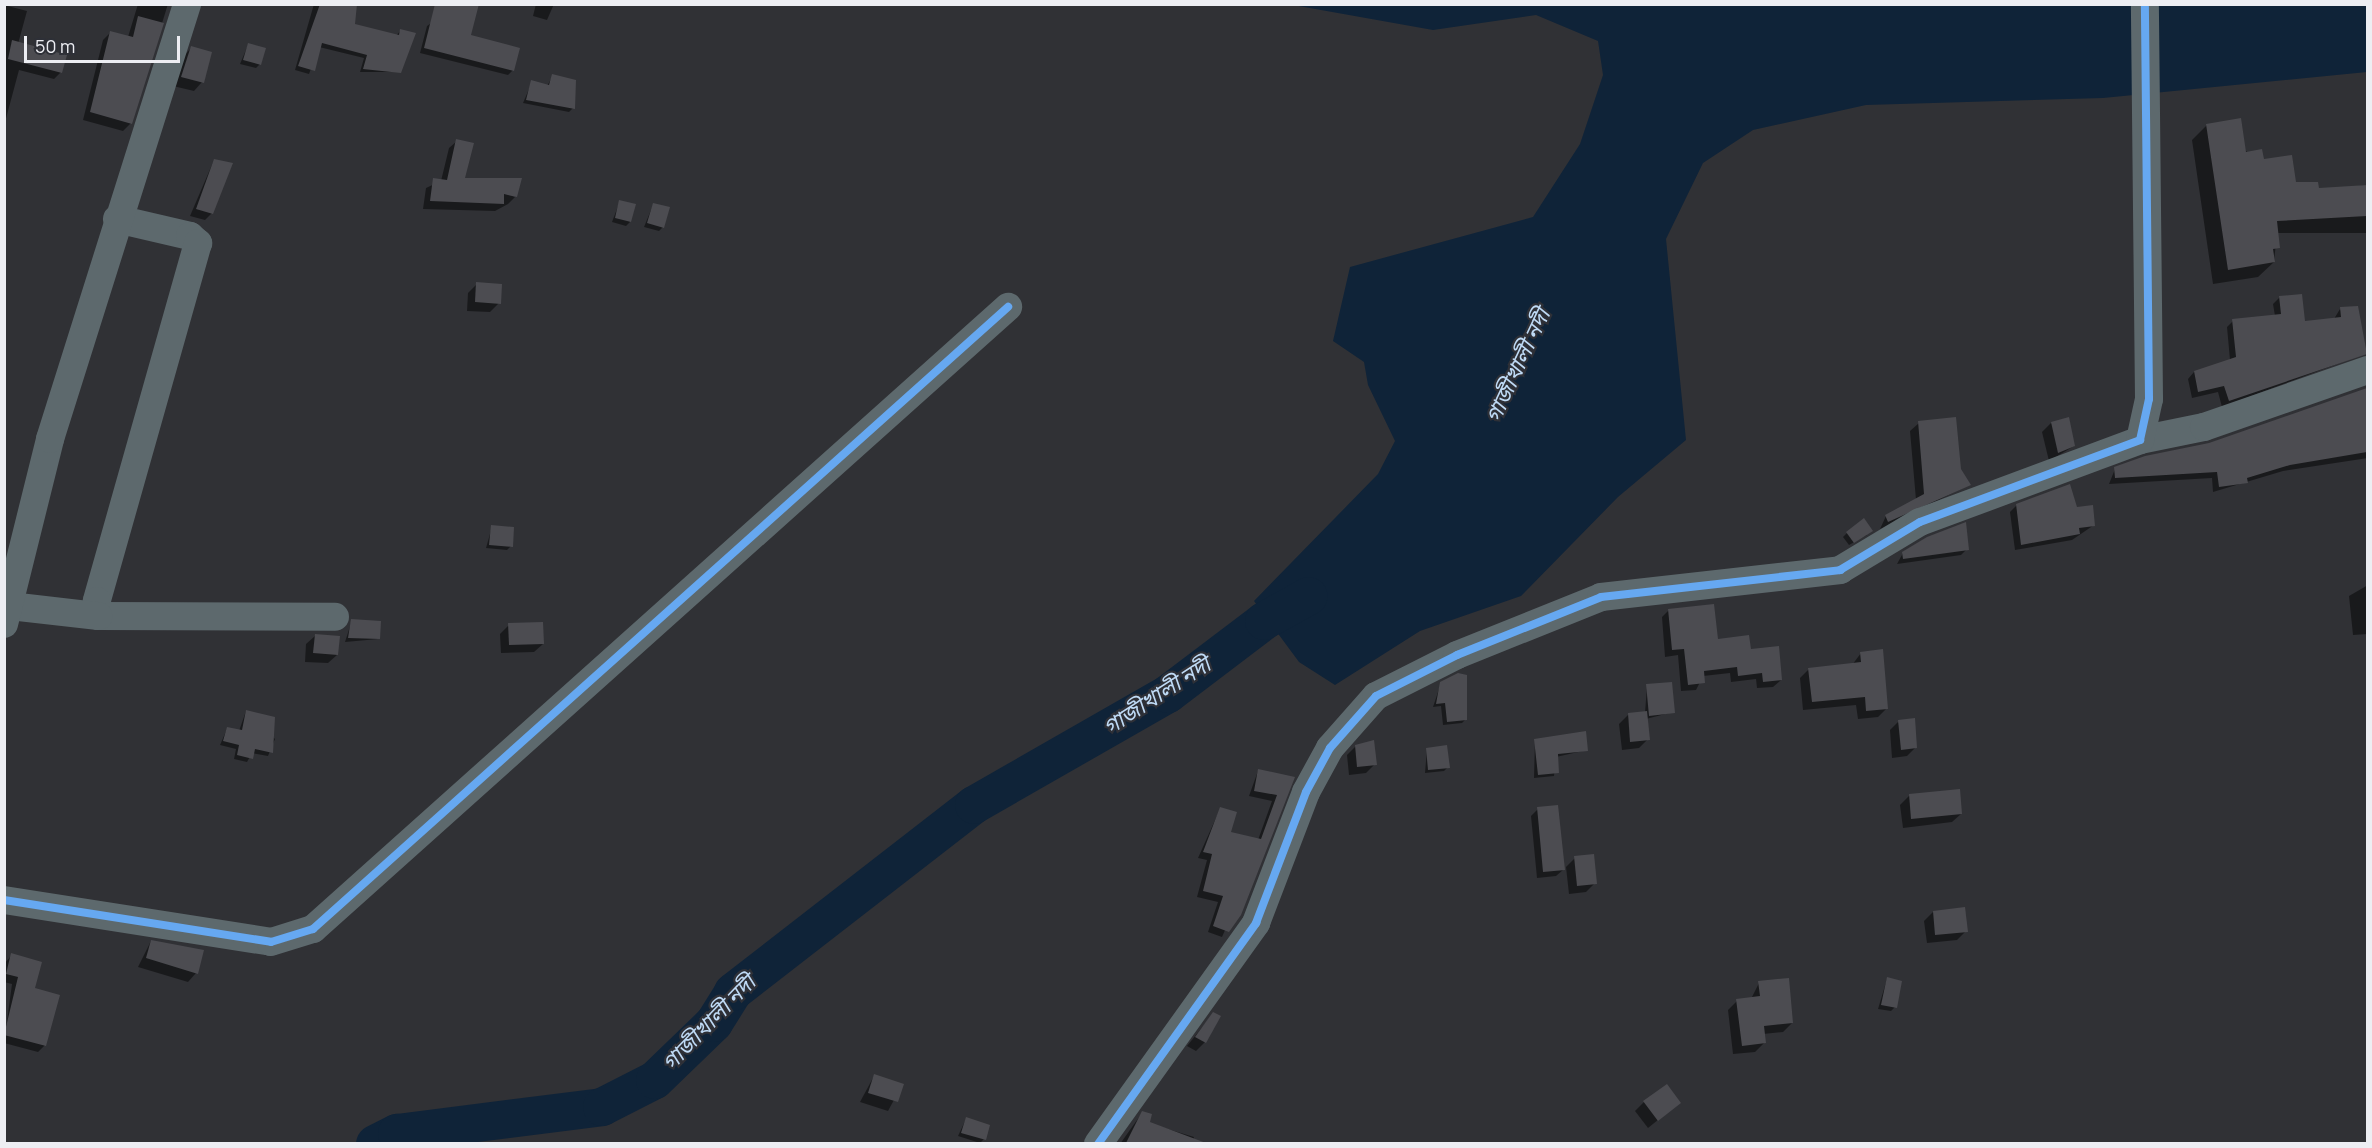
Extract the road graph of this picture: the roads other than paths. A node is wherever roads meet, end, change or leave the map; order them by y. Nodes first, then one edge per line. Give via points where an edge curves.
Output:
1 (187, 4) edge
2 (2145, 4) edge
3 (117, 219) junction
4 (1008, 307) dead end
5 (2367, 370) edge
6 (2140, 440) junction
7 (7, 615) edge
8 (98, 616) junction
9 (335, 617) dead end
10 (4, 900) edge
11 (1098, 1143) edge

1 - 3 street
2 - 6 street via 2149,399
3 - 7 street via 50,439
3 - 8 street via 190,236 198,243 97,601
4 - 10 street via 313,929 271,942
5 - 6 street via 2204,427
6 - 11 street via 1920,522 1840,570 1601,597 1457,655 1376,696 1330,748 1306,792 1256,923
7 - 8 street
8 - 9 street

